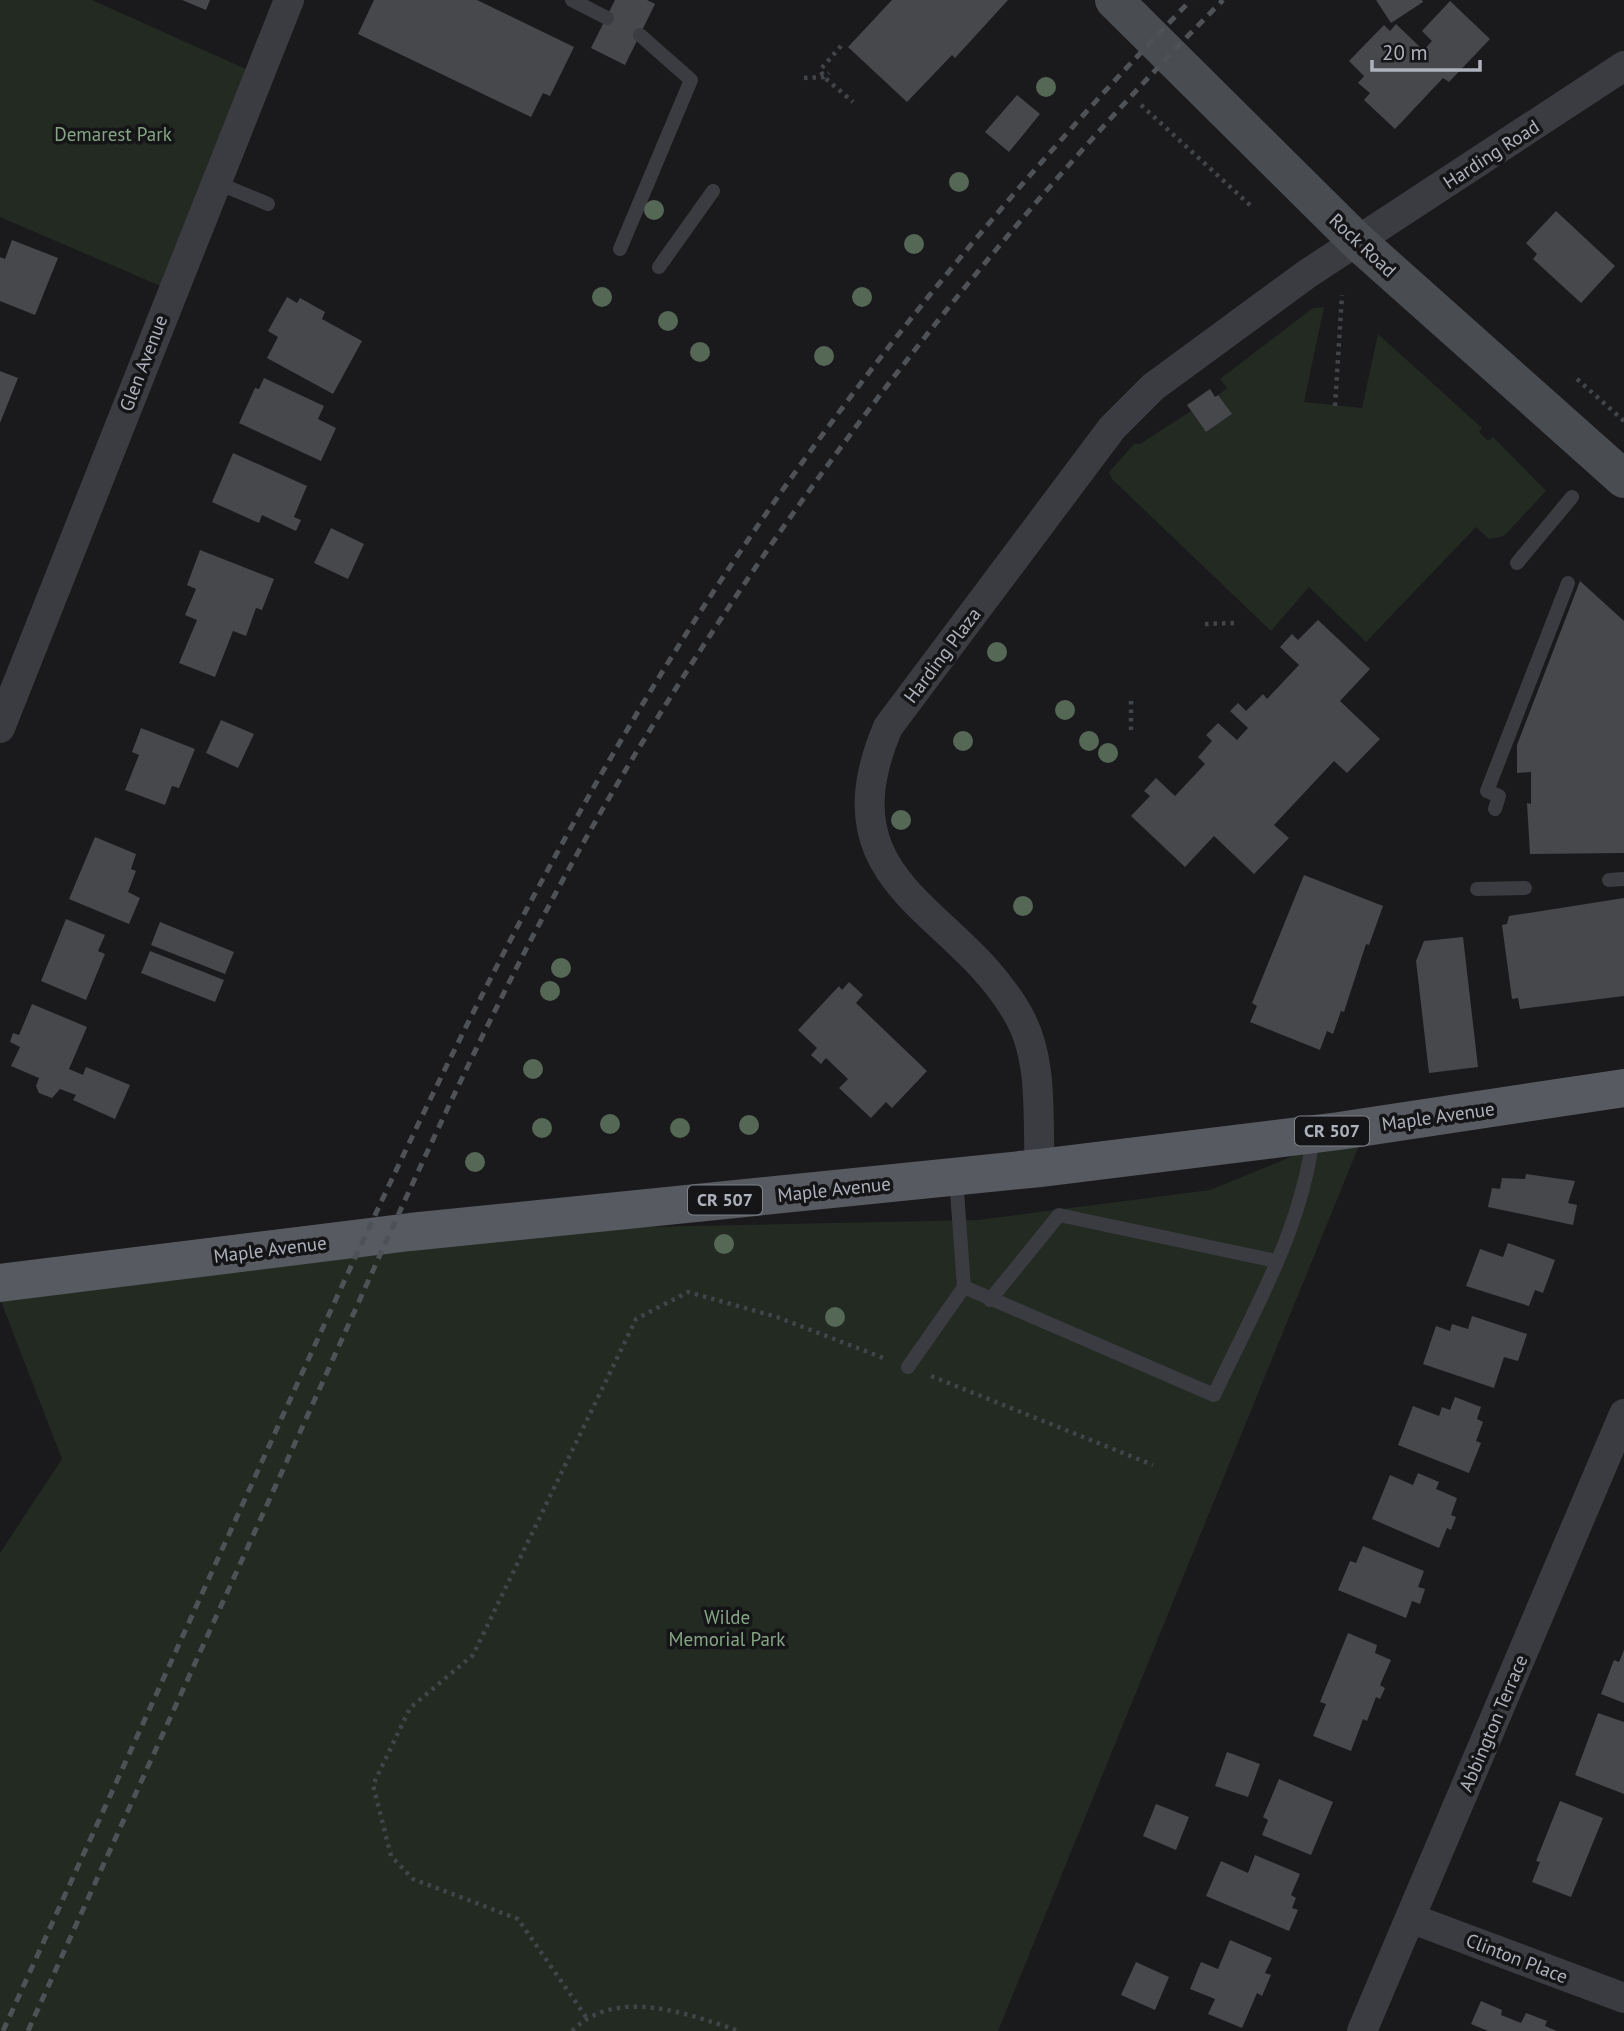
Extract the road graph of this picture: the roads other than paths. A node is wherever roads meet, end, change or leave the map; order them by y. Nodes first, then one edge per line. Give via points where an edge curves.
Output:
1 (289, 0) edge
2 (572, 0) edge
3 (1114, 0) edge
4 (607, 18) dead end
5 (640, 35) dead end
6 (1624, 66) edge
7 (215, 182) junction
8 (713, 191) dead end
9 (268, 204) dead end
10 (1357, 241) junction
11 (621, 249) dead end
12 (659, 267) dead end
13 (1624, 479) edge
14 (1573, 497) dead end
15 (1517, 563) dead end
16 (1568, 583) dead end
17 (0, 728) edge
18 (1495, 809) dead end
19 (1525, 888) dead end
20 (1477, 890) dead end
21 (1624, 1088) edge
22 (1313, 1133) junction
23 (1040, 1168) junction
24 (956, 1176) junction
25 (1276, 1261) junction
26 (0, 1283) edge
27 (964, 1287) junction
28 (990, 1300) junction
29 (908, 1367) road end
30 (1624, 1414) edge
31 (1410, 1917) junction
32 (1624, 1998) edge
33 (1362, 2031) edge

1 - 7 street, Glen Avenue
2 - 4 lane
3 - 10 street, Rock Road
5 - 11 lane via 691,80
6 - 10 street, Harding Road
7 - 9 lane
7 - 17 street, Glen Avenue
8 - 12 lane
10 - 13 street, Rock Road
10 - 23 street, Harding Plaza via 1184,362 1112,428 888,727 874,759 869,796 872,831 883,861 902,890 996,981 1021,1018 1035,1056
14 - 15 lane
16 - 18 lane via 1487,791 1499,796
19 - 20 lane
21 - 22 main road, Maple Avenue / CR 507
22 - 23 main road, Maple Avenue / CR 507
22 - 25 lane via 1309,1176
23 - 24 main road, Maple Avenue / CR 507
24 - 26 main road, Maple Avenue / CR 507 via 410,1232
24 - 27 lane
25 - 28 lane via 1059,1215
25 - 28 lane via 1214,1395
27 - 28 lane
27 - 29 lane
30 - 31 street, Abbington Terrace
31 - 32 street, Clinton Place
31 - 33 street, Abbington Terrace

